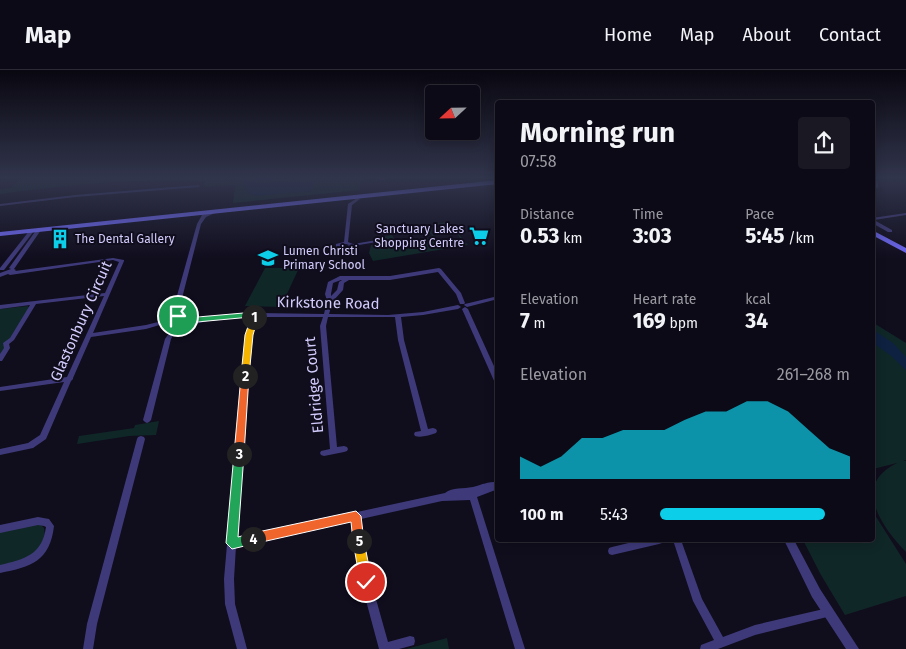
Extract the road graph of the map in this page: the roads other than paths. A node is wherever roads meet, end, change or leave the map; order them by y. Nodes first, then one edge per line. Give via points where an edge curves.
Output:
1 (282, 205) edge
2 (347, 205) edge
3 (213, 212) junction
4 (188, 214) junction
5 (906, 214) edge
6 (875, 219) edge
7 (875, 222) edge
8 (199, 224) junction
9 (875, 229) edge
10 (36, 230) junction
11 (890, 231) dead end
12 (0, 234) edge
13 (875, 234) edge
14 (376, 241) dead end
15 (346, 243) junction
16 (352, 245) junction
17 (905, 249) edge
18 (1, 269) edge
19 (11, 270) junction
20 (0, 275) edge
21 (341, 280) junction
22 (0, 283) edge
23 (107, 294) junction
24 (495, 298) edge
25 (330, 301) junction
26 (34, 303) junction
27 (463, 306) junction
28 (0, 307) edge
29 (176, 310) junction
30 (255, 314) junction
31 (398, 316) junction
32 (325, 317) junction
33 (168, 320) junction
34 (178, 323) junction
35 (146, 327) junction
36 (166, 328) junction
37 (90, 335) junction
38 (168, 339) junction
39 (0, 359) edge
40 (495, 376) edge
41 (70, 379) junction
42 (0, 388) edge
43 (148, 420) dead end
44 (425, 433) dead end
45 (141, 439) dead end
46 (344, 449) dead end
47 (334, 450) junction
48 (0, 452) edge
49 (324, 453) dead end
50 (495, 486) edge
51 (472, 493) junction
52 (356, 516) junction
53 (0, 529) edge
54 (650, 542) edge
55 (678, 542) edge
56 (790, 542) edge
57 (232, 543) junction
58 (612, 551) dead end
59 (0, 569) edge
60 (828, 613) junction
61 (410, 641) dead end
62 (721, 643) junction
63 (86, 648) edge
64 (385, 648) edge
65 (242, 649) edge
66 (520, 649) edge
67 (705, 649) edge
68 (853, 649) edge

1 - 3 main road
2 - 15 street
3 - 4 main road
3 - 8 street via 204,216
4 - 8 street via 198,219
4 - 10 main road
5 - 6 street
7 - 11 street
8 - 29 street
9 - 17 main road
10 - 12 main road
10 - 18 street
10 - 19 street
13 - 17 main road
14 - 16 street
15 - 16 street
15 - 16 street via 340,244 338,249 346,250
18 - 19 street
19 - 20 street
19 - 22 street
19 - 23 street, Glastonbury Circuit via 120,259 122,262
21 - 25 street via 340,290
21 - 25 street via 331,282
21 - 27 street via 390,278 439,270 459,294
23 - 26 street
23 - 37 street, Glastonbury Circuit
24 - 27 street, Kirkstone Road
25 - 32 street, Eldridge Court
26 - 28 street
26 - 39 street via 12,339 6,343
27 - 31 street, Kirkstone Road
27 - 40 street
29 - 33 street
29 - 34 street
30 - 32 street, Kirkstone Road
30 - 34 street, Kirkstone Road
30 - 57 street via 248,339
31 - 32 street, Kirkstone Road
31 - 44 street
32 - 47 street, Eldridge Court via 323,326
33 - 34 street
33 - 35 street
33 - 36 street via 164,324
34 - 36 street
34 - 38 street
35 - 36 street
35 - 37 street
36 - 38 street
37 - 41 street, Glastonbury Circuit
38 - 43 street
41 - 42 street
41 - 48 street, Glastonbury Circuit via 41,439 27,447
45 - 63 street
46 - 47 street, Eldridge Court
47 - 49 street, Eldridge Court
50 - 51 street
51 - 52 street
51 - 66 street
52 - 57 street
52 - 64 street via 362,567
53 - 59 street via 38,521 46,522 50,529 44,548 33,560
54 - 58 street
55 - 62 street via 698,601
56 - 60 street
57 - 65 street via 230,604
60 - 62 street via 770,626
60 - 68 street
61 - 64 street
62 - 67 street

